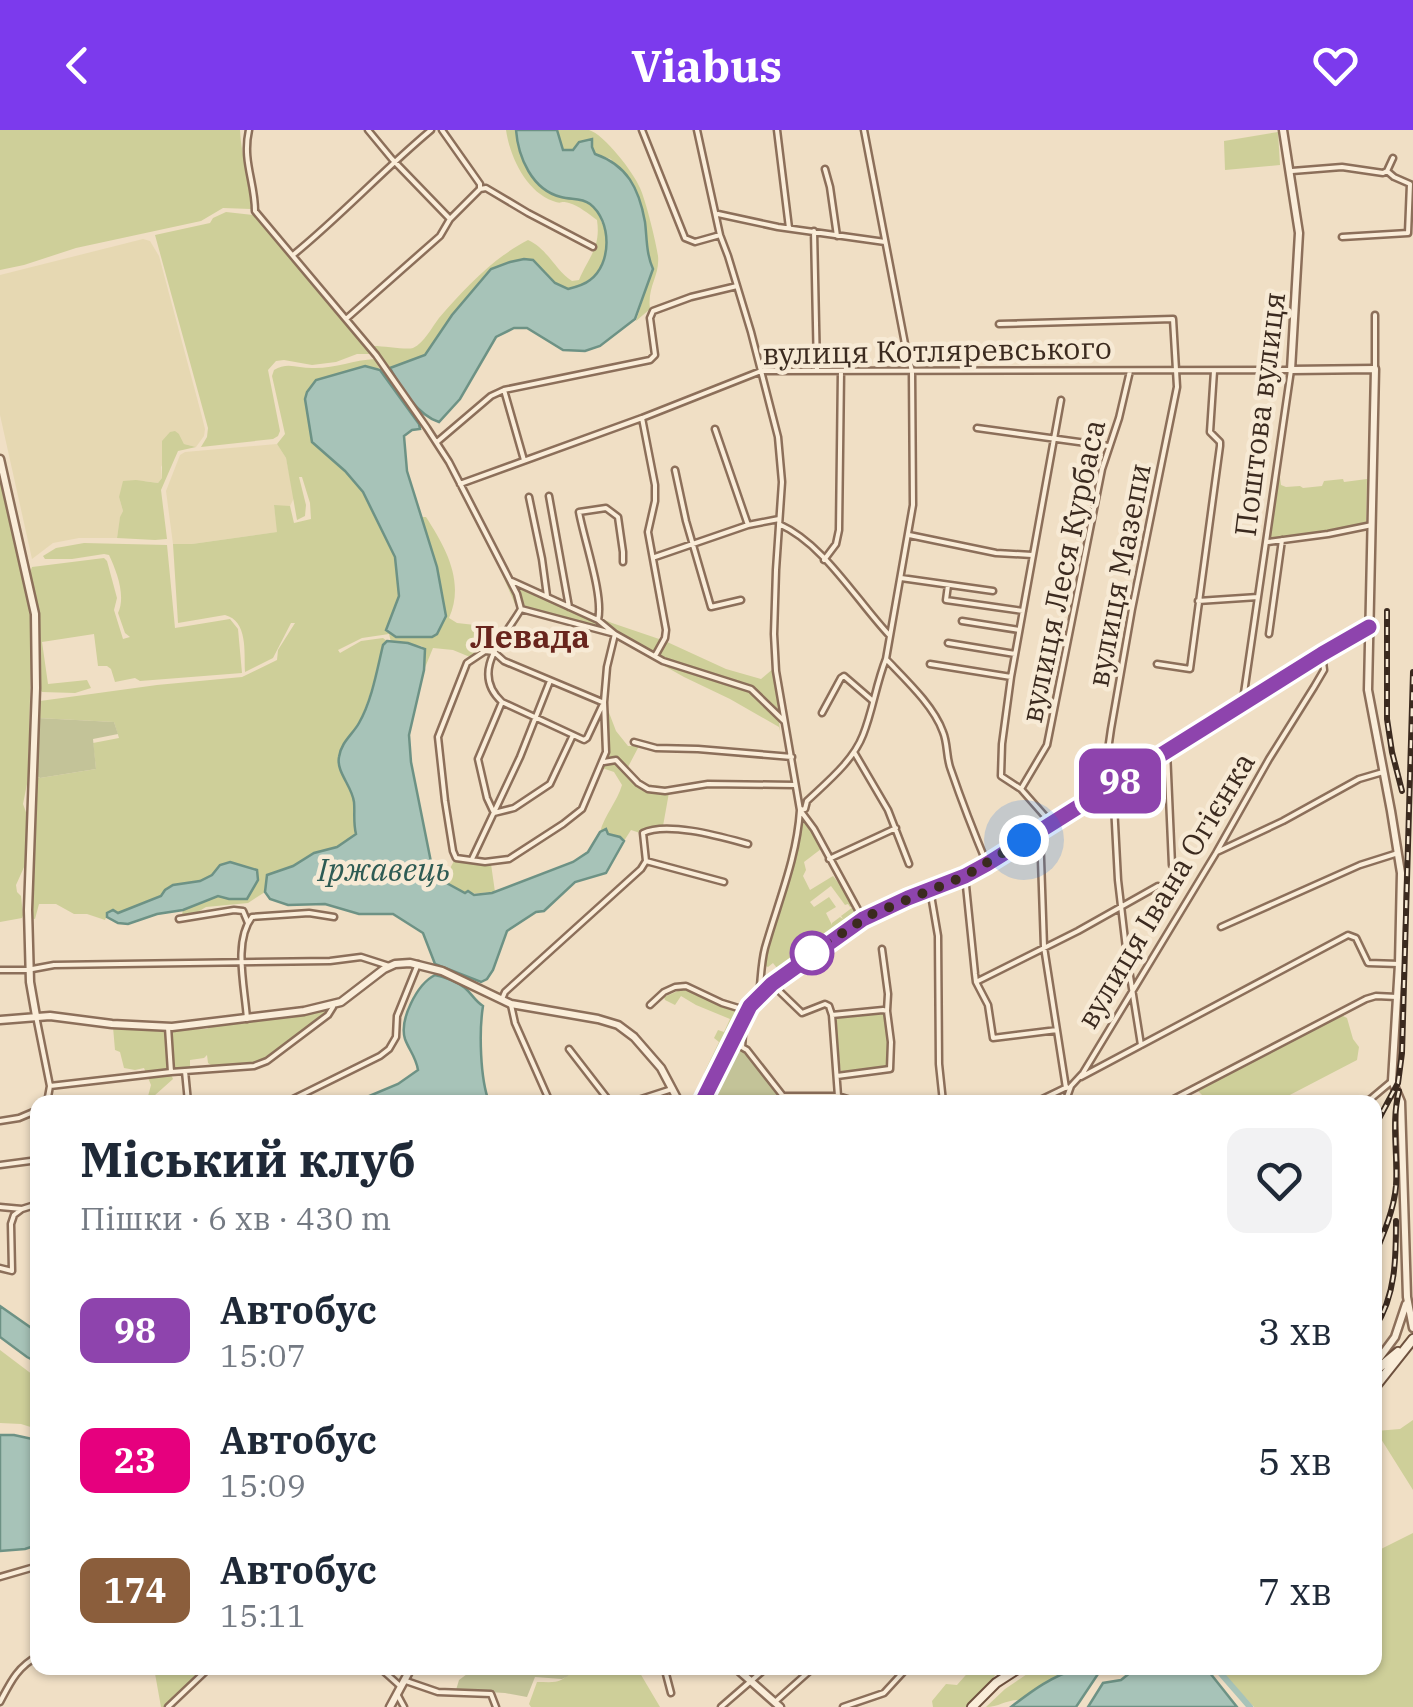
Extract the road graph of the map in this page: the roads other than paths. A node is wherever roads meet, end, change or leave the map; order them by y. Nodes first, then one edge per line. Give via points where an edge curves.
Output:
1 (249, 130) edge
2 (368, 130) edge
3 (431, 130) edge
4 (442, 130) edge
5 (642, 130) edge
6 (698, 130) edge
7 (778, 130) edge
8 (864, 130) edge
9 (1283, 130) edge
10 (1393, 158) dead end
11 (395, 160) junction
12 (825, 169) dead end
13 (1290, 171) junction
14 (1387, 171) junction
15 (480, 189) junction
16 (715, 214) junction
17 (450, 219) junction
18 (789, 228) junction
19 (814, 231) junction
20 (720, 235) junction
21 (837, 236) junction
22 (1342, 238) dead end
23 (885, 242) junction
24 (593, 247) dead end
25 (293, 255) junction
26 (737, 286) junction
27 (1375, 315) dead end
28 (346, 320) junction
29 (1000, 324) dead end
30 (1375, 368) junction
31 (761, 370) junction
32 (817, 370) junction
33 (1291, 370) junction
34 (842, 371) junction
35 (912, 371) junction
36 (1130, 371) junction
37 (1176, 371) junction
38 (1214, 372) junction
39 (504, 390) junction
40 (1061, 400) dead end
41 (642, 418) junction
42 (715, 428) dead end
43 (977, 428) dead end
44 (1053, 440) junction
45 (437, 442) junction
46 (1108, 446) junction
47 (0, 459) edge
48 (524, 460) junction
49 (675, 470) dead end
50 (460, 484) junction
51 (549, 496) dead end
52 (528, 497) dead end
53 (779, 521) junction
54 (1372, 525) junction
55 (748, 526) junction
56 (908, 534) junction
57 (1282, 540) junction
58 (1267, 542) junction
59 (692, 543) junction
60 (1032, 555) junction
61 (653, 557) junction
62 (824, 560) junction
63 (622, 562) dead end
64 (900, 578) junction
65 (509, 579) junction
66 (948, 585) junction
67 (992, 591) dead end
68 (547, 596) junction
69 (1258, 597) junction
70 (741, 600) dead end
71 (1198, 601) junction
72 (569, 606) junction
73 (522, 609) junction
74 (1024, 611) junction
75 (598, 620) junction
76 (962, 621) dead end
77 (1369, 627) junction
78 (1019, 630) junction
79 (615, 634) junction
80 (1268, 634) dead end
81 (890, 636) junction
82 (948, 643) dead end
83 (494, 652) junction
84 (1015, 654) junction
85 (1322, 654) junction
86 (655, 656) junction
87 (886, 659) junction
88 (930, 664) dead end
89 (1157, 664) dead end
90 (1011, 677) junction
91 (550, 681) junction
92 (873, 701) junction
93 (502, 702) junction
94 (604, 702) junction
95 (1243, 704) junction
96 (822, 714) dead end
97 (535, 718) junction
98 (784, 721) junction
99 (572, 735) junction
100 (634, 742) dead end
101 (606, 752) junction
102 (854, 752) junction
103 (1167, 752) junction
104 (792, 757) junction
105 (612, 760) junction
106 (601, 764) junction
107 (1383, 772) junction
108 (795, 784) junction
109 (1111, 787) junction
110 (1021, 789) junction
111 (800, 810) junction
112 (494, 813) junction
113 (1052, 823) junction
114 (896, 828) junction
115 (1040, 830) junction
116 (748, 844) dead end
117 (1398, 852) junction
118 (1216, 853) junction
119 (472, 859) junction
120 (829, 859) junction
121 (646, 861) junction
122 (909, 864) dead end
123 (987, 864) junction
124 (1172, 865) dead end
125 (965, 876) junction
126 (724, 882) dead end
127 (1158, 886) dead end
128 (930, 889) junction
129 (1121, 907) junction
130 (334, 917) dead end
131 (180, 918) dead end
132 (863, 919) junction
133 (248, 923) junction
134 (1221, 928) dead end
135 (1044, 948) junction
136 (882, 949) dead end
137 (243, 962) junction
138 (418, 964) junction
139 (1399, 964) junction
140 (390, 966) junction
141 (29, 968) junction
142 (0, 970) edge
143 (976, 982) junction
144 (772, 984) junction
145 (1132, 991) junction
146 (760, 995) junction
147 (1397, 996) junction
148 (501, 1000) junction
149 (511, 1004) junction
150 (334, 1005) junction
151 (650, 1006) dead end
152 (887, 1012) junction
153 (746, 1014) junction
154 (832, 1015) junction
155 (36, 1016) junction
156 (247, 1018) junction
157 (0, 1020) edge
158 (168, 1027) junction
159 (1057, 1030) junction
160 (733, 1042) junction
161 (1141, 1045) junction
162 (742, 1046) junction
163 (569, 1050) dead end
164 (185, 1071) junction
165 (171, 1072) junction
166 (837, 1076) junction
167 (1392, 1081) junction
168 (1070, 1085) junction
169 (50, 1086) junction
170 (672, 1089) junction
171 (1058, 1093) joint
172 (48, 1095) edge
173 (187, 1095) edge
174 (300, 1095) edge
175 (547, 1095) edge
176 (604, 1095) edge
177 (654, 1095) edge
178 (675, 1095) edge
179 (706, 1095) edge
180 (782, 1095) edge
181 (838, 1095) edge
182 (942, 1095) edge
183 (1053, 1095) edge
184 (1067, 1095) edge
185 (1181, 1095) edge
186 (1375, 1095) edge
187 (30, 1112) edge
188 (0, 1121) edge
189 (30, 1161) edge
190 (0, 1165) edge
191 (30, 1206) edge
192 (0, 1207) edge
193 (22, 1209) junction
194 (0, 1268) edge
195 (1410, 1297) edge
196 (1413, 1328) edge
197 (1411, 1341) edge
198 (1382, 1357) edge
199 (1382, 1363) edge
200 (1382, 1378) edge
201 (30, 1569) edge
202 (0, 1578) edge
203 (30, 1661) edge
204 (202, 1675) edge
205 (388, 1675) edge
206 (407, 1675) edge
207 (666, 1675) edge
208 (744, 1675) edge
209 (757, 1675) edge
210 (807, 1675) edge
211 (901, 1675) edge
212 (1008, 1675) edge
213 (750, 1680) junction
214 (401, 1687) junction
215 (671, 1693) dead end
216 (0, 1702) edge
217 (777, 1705) edge
218 (168, 1707) edge
219 (390, 1707) edge
220 (404, 1707) edge
221 (496, 1707) edge
222 (721, 1707) edge
223 (843, 1707) edge
224 (972, 1707) edge

1 - 25 street via 245,147 255,212
2 - 11 street
3 - 11 street
4 - 15 street
5 - 20 street via 684,238
6 - 16 street
7 - 18 street
8 - 23 street
9 - 13 street, Поштова вулиця
10 - 14 street
11 - 17 street
11 - 25 street
12 - 21 street
13 - 14 street
13 - 33 street, Поштова вулиця via 1300,245
14 - 22 street via 1410,184 1408,233
15 - 17 street
15 - 24 street
16 - 18 street
16 - 20 street
17 - 28 street via 440,236
18 - 19 street
19 - 21 street
19 - 32 street
20 - 26 street
21 - 23 street
23 - 35 street
25 - 28 street
26 - 31 street
26 - 39 street via 653,311 650,360
27 - 30 street
28 - 45 street
29 - 37 street, вулиця Мазепи via 1173,319
30 - 33 street, вулиця Котляревського
30 - 54 street
31 - 32 street, вулиця Котляревського
31 - 41 street, вулиця Котляревського
31 - 53 street via 778,437
32 - 34 street, вулиця Котляревського
33 - 38 street, вулиця Котляревського
33 - 58 street, Поштова вулиця
34 - 35 street, вулиця Котляревського
34 - 62 street via 839,530
35 - 36 street, вулиця Котляревського
35 - 56 street
36 - 37 street, вулиця Котляревського
36 - 46 street, вулиця Леся Курбаса
37 - 38 street, вулиця Котляревського
37 - 109 street, вулиця Мазепи via 1111,729
38 - 71 street via 1210,432 1220,446
39 - 45 street
39 - 48 street
40 - 44 street
41 - 48 street, вулиця Котляревського
41 - 61 street via 655,485 648,532
42 - 55 street
43 - 44 street
44 - 46 street
44 - 60 street
45 - 50 street
46 - 110 street, вулиця Леся Курбаса via 1047,745
47 - 141 street via 35,614
48 - 50 street, вулиця Котляревського
49 - 59 street
50 - 65 street
51 - 72 street
52 - 68 street
53 - 55 street
53 - 62 street
53 - 98 street via 774,634
54 - 57 street
54 - 77 street
55 - 59 street
56 - 60 street
56 - 64 street
57 - 58 street
57 - 80 street
58 - 69 street, Поштова вулиця
59 - 61 street
59 - 70 street via 711,607
60 - 74 street
61 - 86 street via 666,630
62 - 81 street
63 - 75 street via 618,518 606,508 579,512
64 - 66 street
64 - 81 street
65 - 68 street
65 - 73 street
66 - 67 street
66 - 74 street via 946,600
68 - 72 street
69 - 71 street
69 - 95 street, Поштова вулиця
71 - 89 street via 1190,669
72 - 75 street
73 - 79 street
73 - 83 street
74 - 78 street
75 - 79 street
76 - 78 street
77 - 85 street
77 - 107 street via 1368,699
78 - 84 street
79 - 86 street
79 - 94 street
81 - 87 street
82 - 84 street
83 - 91 street
83 - 93 street via 487,678
83 - 119 street via 468,663 438,737 453,851 456,858
84 - 90 street
85 - 95 street
85 - 118 street, вулиця Івана Огієнка via 1324,670
86 - 98 street via 751,689
87 - 92 street
87 - 123 street via 944,732 950,768
88 - 90 street
90 - 110 street via 999,772
91 - 94 street
91 - 97 street
92 - 96 street via 844,676
92 - 102 street
93 - 97 street
93 - 112 street via 478,759
94 - 99 street via 587,738
94 - 101 street
95 - 103 street
97 - 99 street
97 - 112 street
98 - 104 street
99 - 112 street via 550,784
100 - 104 street
101 - 105 street
101 - 106 street
102 - 111 street
102 - 114 street
103 - 109 street
103 - 124 street
104 - 108 street
105 - 106 street
105 - 108 street via 643,788 665,792 708,784
106 - 119 street via 577,814 509,859
107 - 117 street
107 - 118 street
108 - 111 street
109 - 113 street
109 - 129 street, вулиця Мазепи
110 - 113 street
111 - 120 street
111 - 146 street via 764,951
112 - 119 street
113 - 115 street
114 - 120 street
114 - 122 street
115 - 123 street
115 - 135 street
116 - 121 street via 648,830 642,839
117 - 134 street
117 - 139 street
118 - 145 street, вулиця Івана Огієнка
120 - 132 street
121 - 126 street
121 - 148 street
123 - 125 street
125 - 128 street
125 - 143 street
127 - 129 street
128 - 132 street
128 - 182 street via 938,936
129 - 135 street
129 - 145 street, вулиця Мазепи
130 - 133 street via 268,914
131 - 133 street via 234,910 243,911
132 - 144 street
133 - 137 street
135 - 143 street
135 - 159 street
136 - 152 street
137 - 140 street via 361,958
137 - 141 street
137 - 156 street
138 - 140 street
138 - 148 street
138 - 174 street via 389,1049
139 - 147 street
139 - 161 street via 1368,963 1348,934
140 - 150 street
141 - 142 street
141 - 155 street
143 - 159 street via 993,1038
144 - 146 street
144 - 154 street via 802,1013 828,1004
145 - 161 street, вулиця Мазепи
145 - 168 street, вулиця Івана Огієнка
146 - 153 street
147 - 167 street
147 - 185 street via 1366,999
148 - 149 street
149 - 170 street via 618,1026 647,1051
149 - 175 street
150 - 156 street
150 - 164 street via 266,1061
151 - 153 street via 664,992 686,986
152 - 154 street
152 - 166 street via 890,1069
153 - 160 street
153 - 162 street
154 - 166 street
155 - 157 street
155 - 158 street
155 - 169 street
156 - 158 street
158 - 165 street
159 - 168 street
160 - 162 street
160 - 179 street
161 - 168 street
162 - 180 street
163 - 176 street
164 - 165 street
164 - 173 street
165 - 169 street
166 - 181 street
167 - 186 street
167 - 195 street via 1401,1102
168 - 171 street
168 - 184 street
169 - 172 street
170 - 177 street
170 - 178 street
171 - 183 street
187 - 188 street
189 - 190 street
191 - 193 street
192 - 193 street
193 - 194 street via 12,1224 12,1271
195 - 196 street
195 - 198 street
197 - 199 main road
197 - 200 main road
201 - 202 street
203 - 216 street
204 - 218 street
205 - 214 street
206 - 214 street
207 - 215 street
208 - 213 street
209 - 213 street
210 - 217 street
211 - 223 street via 884,1693
212 - 224 main road
213 - 217 street
213 - 222 street
214 - 219 street
214 - 220 street
214 - 221 street via 491,1694

